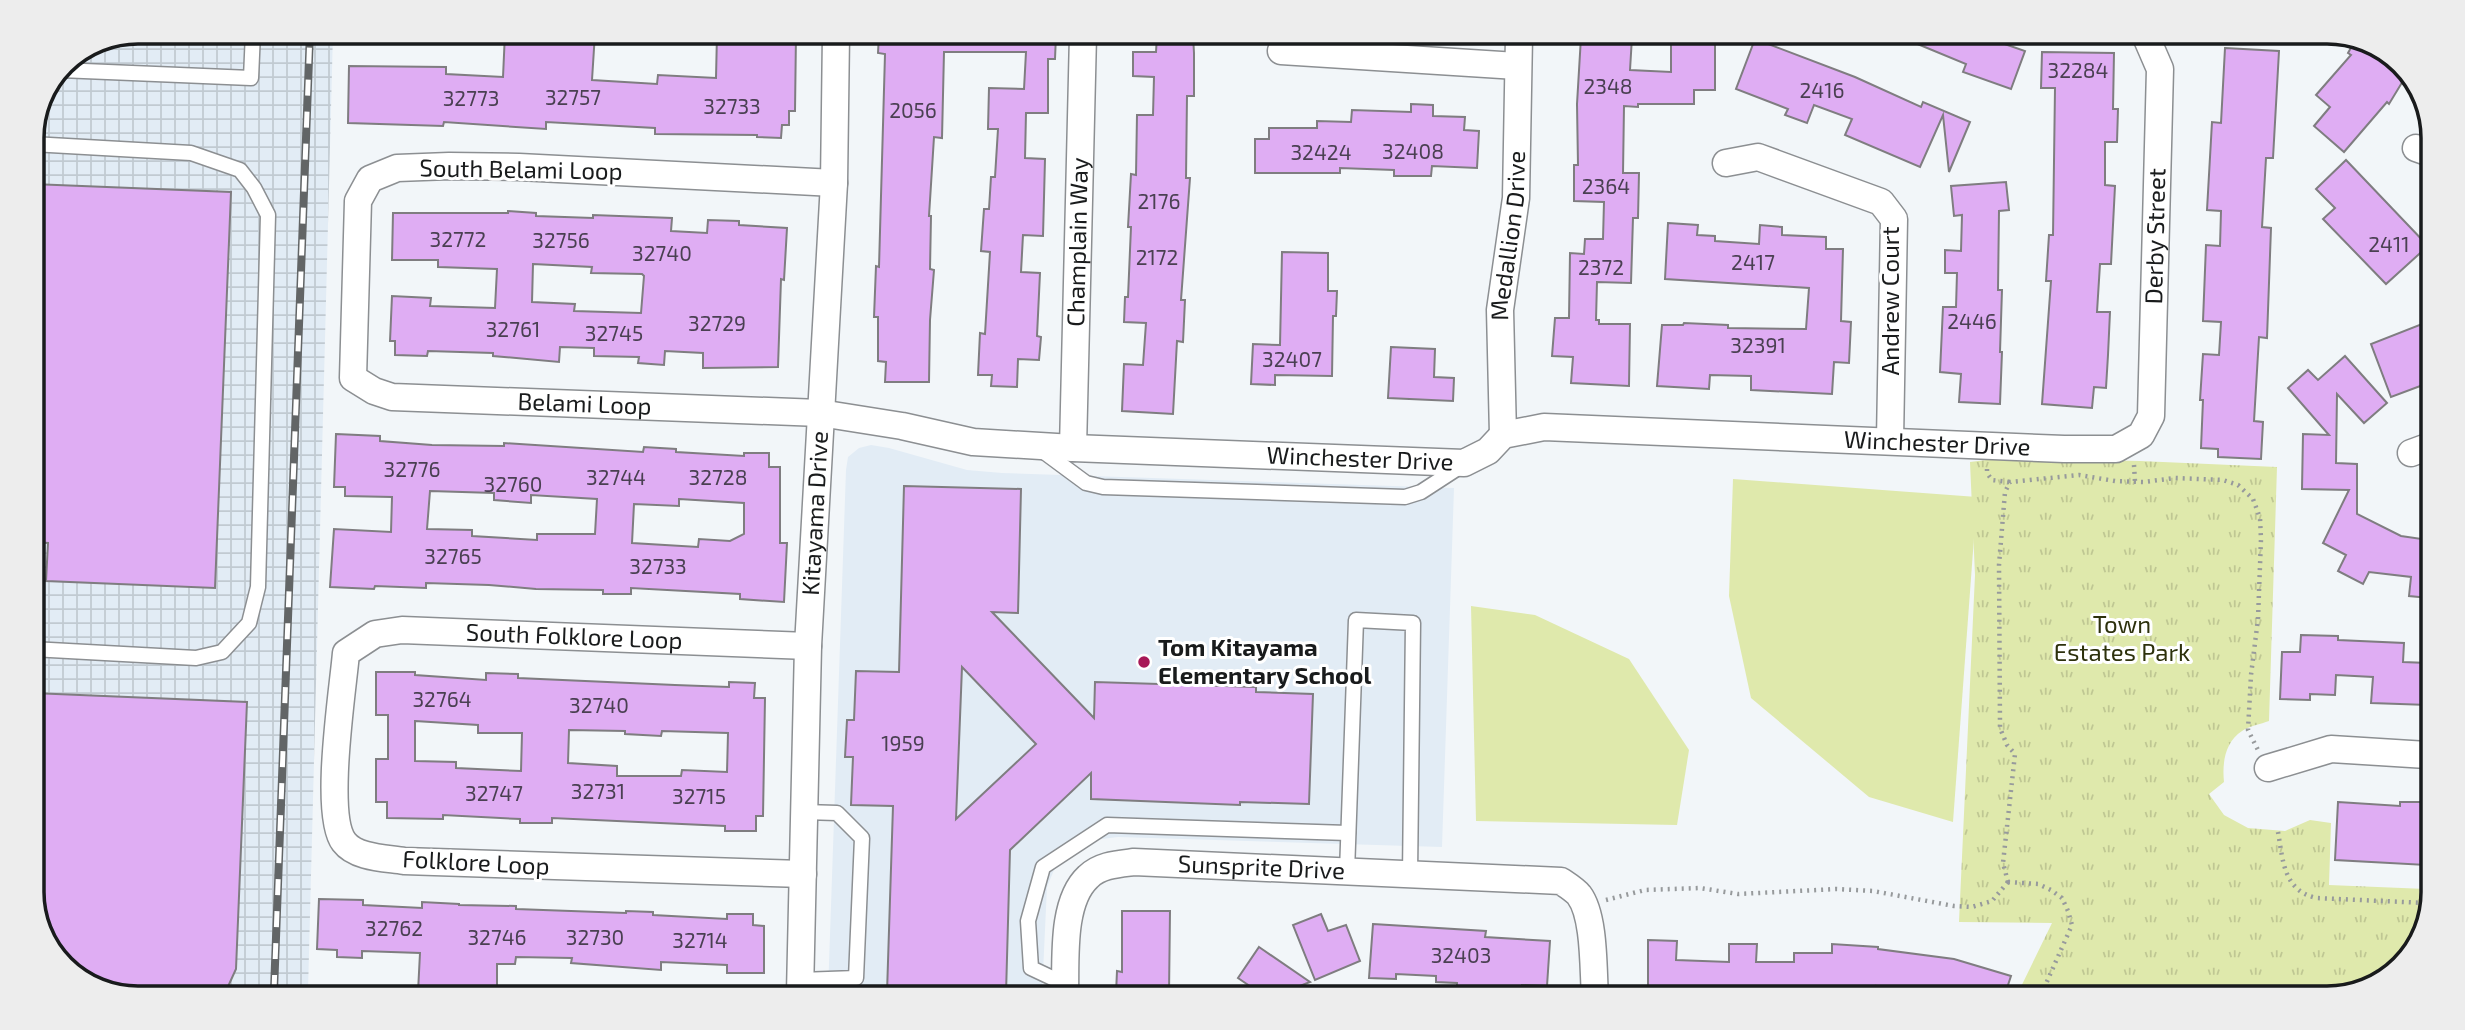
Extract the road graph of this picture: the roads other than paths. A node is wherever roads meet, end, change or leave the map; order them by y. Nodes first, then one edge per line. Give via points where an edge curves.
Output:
1 (252, 44) edge
2 (836, 44) edge
3 (1083, 44) edge
4 (1519, 44) edge
5 (2149, 44) edge
6 (1280, 51) dead end
7 (1517, 66) junction
8 (73, 71) edge
9 (44, 146) edge
10 (1726, 163) dead end
11 (834, 183) junction
12 (353, 378) joint
13 (820, 413) junction
14 (1503, 435) junction
15 (2141, 435) joint
16 (1890, 440) junction
17 (1037, 446) junction
18 (1073, 448) junction
19 (1464, 463) junction
20 (808, 646) junction
21 (44, 650) edge
22 (346, 653) joint
23 (2421, 755) edge
24 (2267, 768) road end
25 (804, 812) junction
26 (1348, 833) junction
27 (1347, 872) junction
28 (803, 874) junction
29 (1410, 875) junction
30 (800, 986) edge
31 (806, 986) edge
32 (1060, 986) edge
33 (1065, 986) edge
34 (1594, 986) edge

1 - 8 lane via 251,78
2 - 11 street, Kitayama Drive
3 - 18 street, Champlain Way
4 - 7 street, Medallion Drive
5 - 15 street, Derby Street via 2160,69 2151,416
6 - 7 street
7 - 14 street, Medallion Drive via 1516,198 1500,310
9 - 21 lane via 191,153 240,170 268,215 258,587 249,622 222,653 196,658
10 - 16 street, Andrew Court via 1758,157 1881,202 1894,219
11 - 12 street, South Belami Loop via 449,166 397,169 370,179 358,201
11 - 13 street, Kitayama Drive
12 - 13 street, Belami Loop via 383,394 418,399
13 - 17 street, Winchester Drive via 973,442
13 - 20 street, Kitayama Drive
14 - 16 street, Winchester Drive via 1545,427
14 - 19 street, Winchester Drive via 1488,451
15 - 16 street, Winchester Drive via 2116,449
17 - 18 street, Winchester Drive
17 - 19 lane via 1086,483 1103,487 1405,497 1421,492
18 - 19 street, Winchester Drive
20 - 22 street, South Folklore Loop via 402,630 375,634
20 - 25 street, Kitayama Drive
22 - 28 street, Folklore Loop via 334,783 343,841 358,853 404,862
23 - 24 street via 2331,749
25 - 28 street, Kitayama Drive
25 - 31 lane via 837,813 862,838 856,978
26 - 27 lane
26 - 29 lane via 1356,620 1413,623
26 - 32 lane via 1107,825 1043,867 1028,921 1031,968
27 - 29 street, Sunsprite Drive
27 - 33 street, Sunsprite Drive via 1134,862 1110,865 1089,875 1076,891 1068,924
28 - 30 street, Kitayama Drive
29 - 34 street, Sunsprite Drive via 1561,881 1584,905 1591,932

